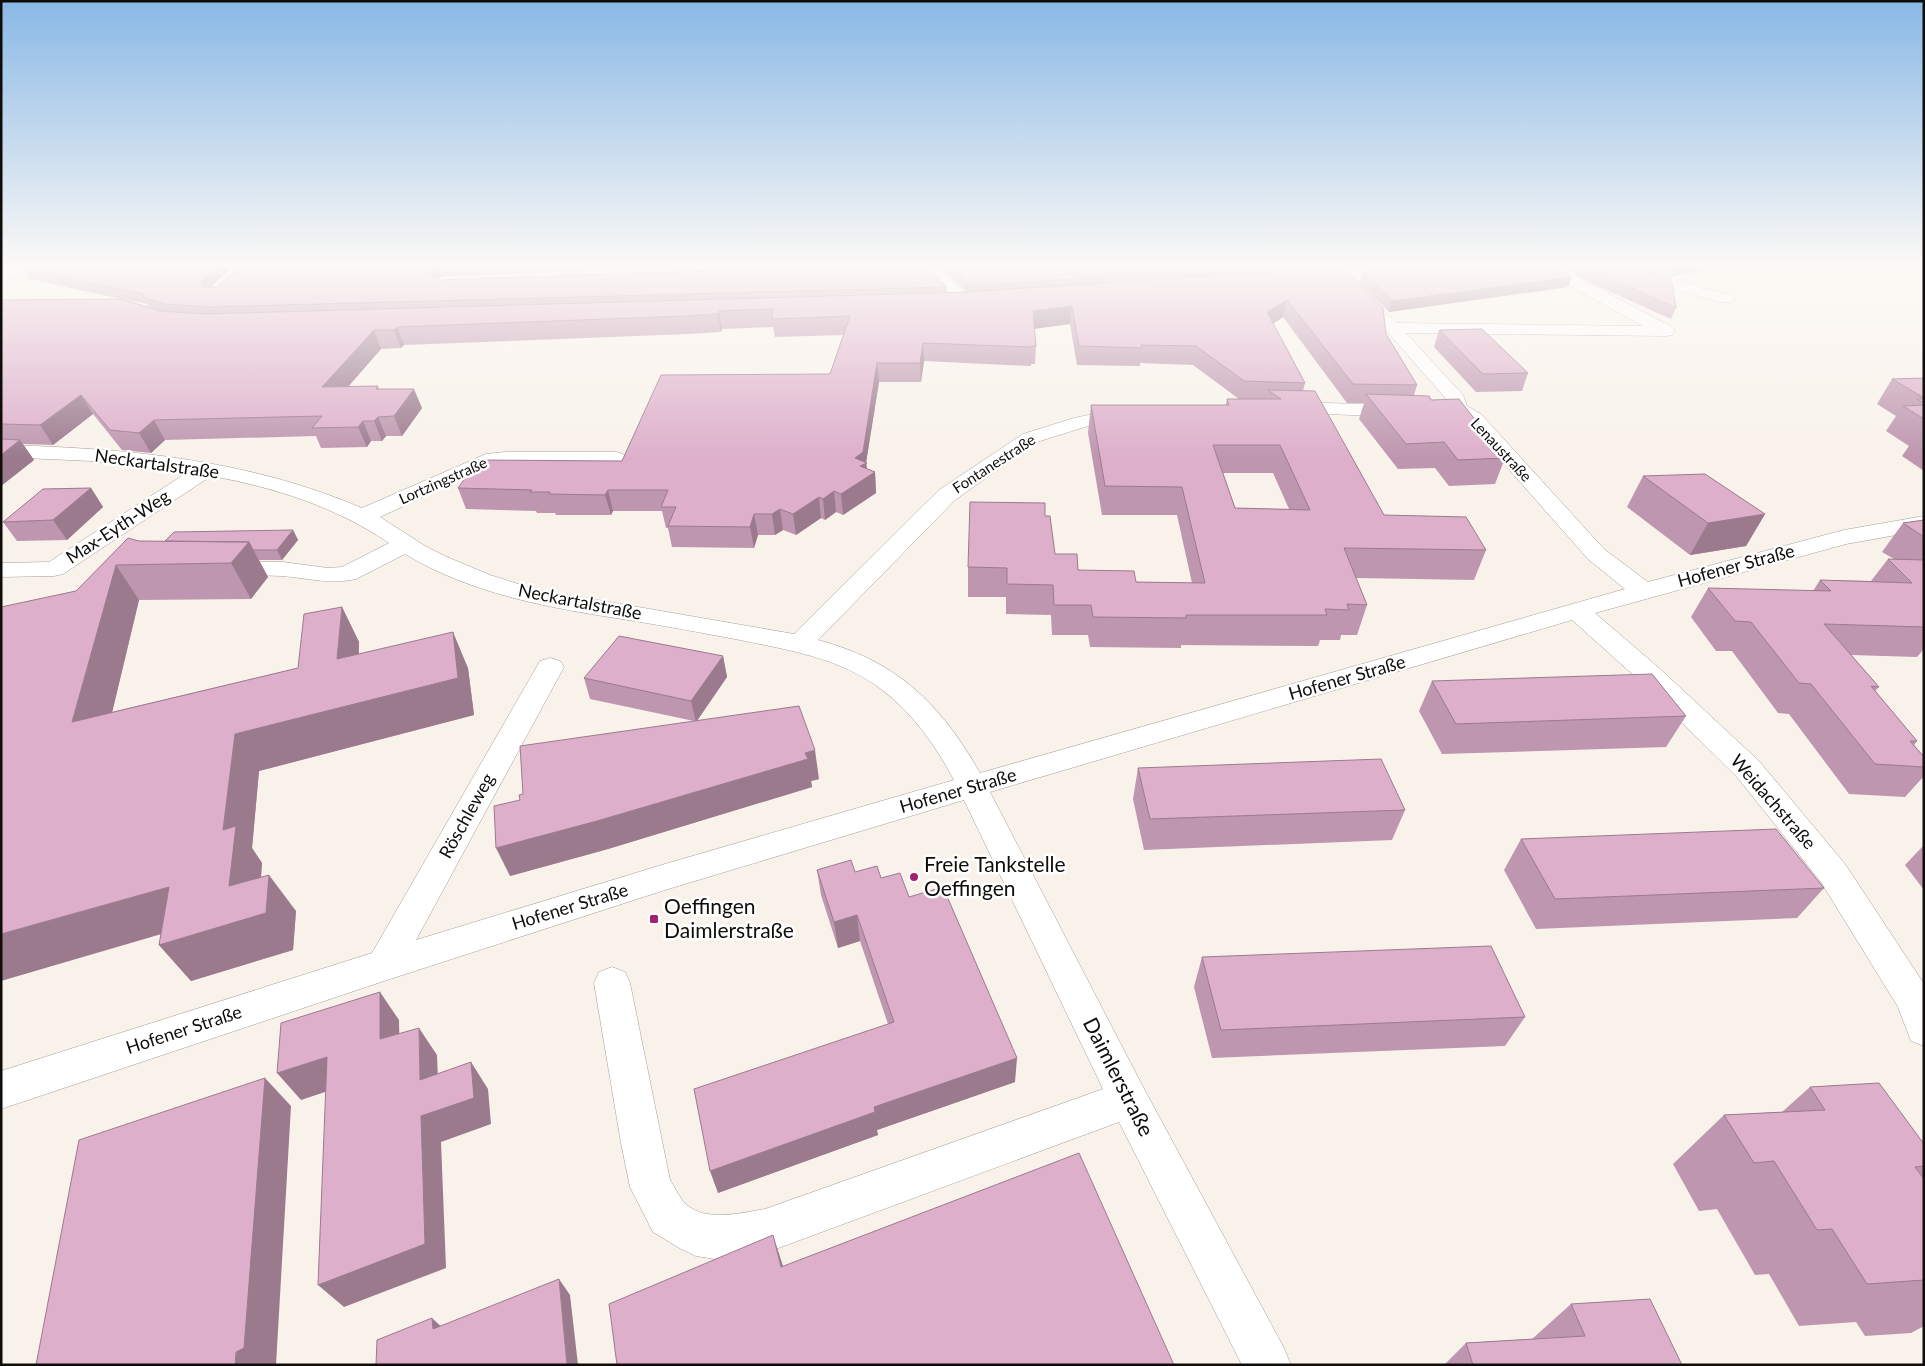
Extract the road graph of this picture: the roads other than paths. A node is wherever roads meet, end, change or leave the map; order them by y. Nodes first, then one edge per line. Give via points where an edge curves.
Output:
1 (1395, 330) edge
2 (1552, 330) edge
3 (1664, 330) edge
4 (1269, 407) edge
5 (1456, 408) junction
6 (1149, 409) edge
7 (1, 451) edge
8 (616, 458) dead end
9 (207, 468) junction
10 (362, 516) junction
11 (1924, 523) edge
12 (406, 544) junction
13 (208, 568) edge
14 (1, 570) edge
15 (1644, 591) junction
16 (1577, 611) junction
17 (800, 643) junction
18 (550, 667) dead end
19 (972, 786) junction
20 (384, 965) junction
21 (612, 983) dead end
22 (1920, 1010) edge
23 (1, 1090) edge
24 (1128, 1099) junction
25 (1267, 1365) edge

1 - 5 street, Lenaustraße via 1456,398
2 - 3 street via 1666,331
4 - 5 street via 1443,413
5 - 15 street, Lenaustraße via 1474,418 1596,554
6 - 17 street, Fontanestraße via 1081,422 1030,438 947,495
7 - 9 street, Neckartalstraße via 56,452
8 - 10 street, Lortzingstraße via 486,460
9 - 10 street, Neckartalstraße via 293,488
9 - 14 street, Max-Eyth-Weg via 54,569
10 - 12 street, Neckartalstraße
11 - 15 street, Hofener Straße via 1844,537
12 - 13 street via 347,574
12 - 17 street, Neckartalstraße via 470,576 541,598
15 - 16 street, Hofener Straße
16 - 19 street, Hofener Straße
16 - 22 street, Weidachstraße via 1649,674 1748,770 1833,872
17 - 19 street, Neckartalstraße via 842,656 874,672 913,699 949,744
18 - 20 street, Röschleweg
19 - 20 street, Hofener Straße
19 - 24 street, Daimlerstraße
20 - 23 street, Hofener Straße
21 - 24 street via 651,1186 668,1217 696,1234 722,1238 764,1231
24 - 25 street, Daimlerstraße

